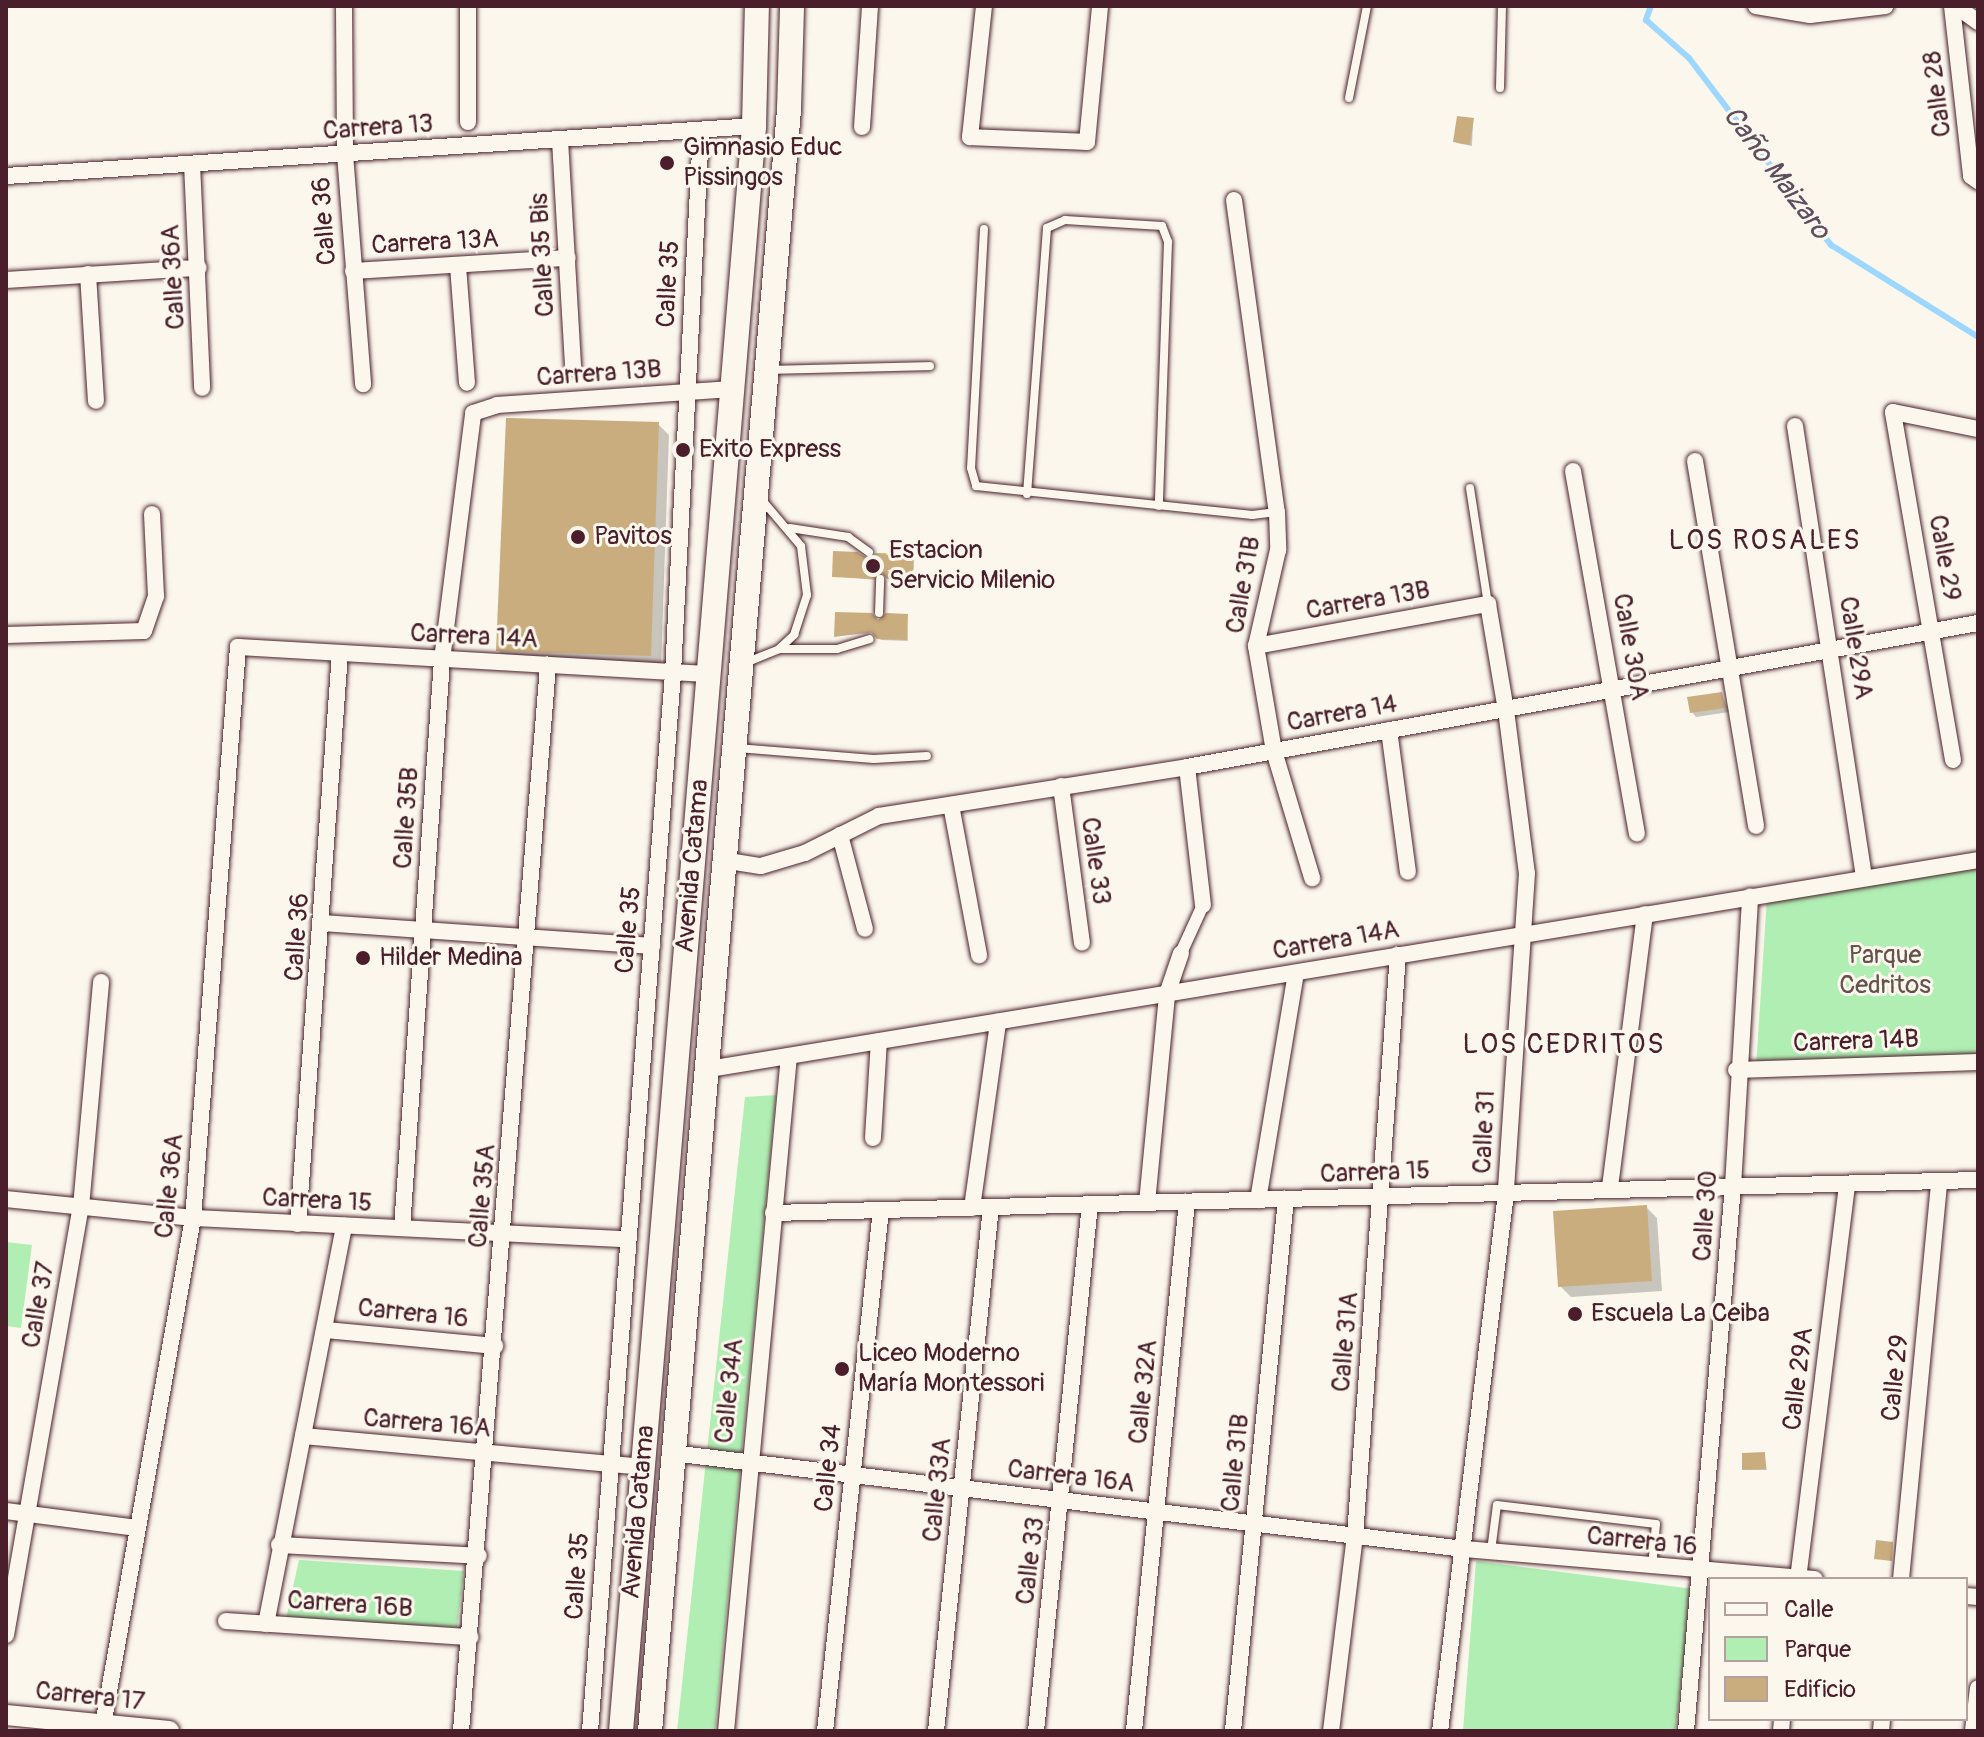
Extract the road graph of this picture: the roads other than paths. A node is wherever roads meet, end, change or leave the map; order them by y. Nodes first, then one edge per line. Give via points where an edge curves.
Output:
1 (344, 6) edge
2 (468, 6) edge
3 (757, 6) edge
4 (792, 6) edge
5 (870, 6) edge
6 (984, 6) edge
7 (1100, 6) edge
8 (1367, 6) edge
9 (1502, 6) edge
10 (1756, 6) edge
11 (1885, 6) edge
12 (1954, 6) edge
13 (1978, 22) edge
14 (1500, 88) dead end
15 (1349, 98) dead end
16 (468, 122) dead end
17 (754, 126) junction
18 (862, 127) dead end
19 (701, 131) junction
20 (560, 140) junction
21 (345, 154) junction
22 (192, 164) junction
23 (6, 176) edge
24 (1975, 178) edge
25 (1234, 200) dead end
26 (984, 229) dead end
27 (568, 258) junction
28 (458, 266) junction
29 (199, 268) junction
30 (353, 271) junction
31 (88, 274) junction
32 (6, 280) edge
33 (930, 366) dead end
34 (573, 368) dead end
35 (766, 370) junction
36 (467, 383) dead end
37 (363, 384) dead end
38 (202, 388) dead end
39 (731, 389) junction
40 (687, 392) junction
41 (96, 401) dead end
42 (473, 413) joint
43 (1795, 426) dead end
44 (1978, 429) edge
45 (1695, 461) dead end
46 (1573, 471) dead end
47 (1470, 488) dead end
48 (754, 492) junction
49 (1027, 494) junction
50 (1159, 506) junction
51 (1277, 512) junction
52 (152, 514) dead end
53 (790, 528) junction
54 (869, 552) dead end
55 (880, 579) dead end
56 (1488, 604) junction
57 (879, 613) dead end
58 (1978, 623) edge
59 (1933, 634) junction
60 (6, 635) edge
61 (870, 639) dead end
62 (1256, 646) junction
63 (238, 647) joint
64 (779, 649) junction
65 (1833, 653) junction
66 (340, 654) junction
67 (442, 660) junction
68 (548, 665) junction
69 (740, 665) junction
70 (1730, 671) junction
71 (673, 673) junction
72 (707, 674) junction
73 (1614, 690) junction
74 (1506, 710) junction
75 (1389, 730) junction
76 (732, 748) junction
77 (1274, 751) junction
78 (927, 756) dead end
79 (1953, 760) dead end
80 (1187, 767) junction
81 (1061, 786) junction
82 (951, 805) junction
83 (1756, 826) dead end
84 (1637, 833) dead end
85 (840, 835) junction
86 (722, 860) junction
87 (1978, 860) edge
88 (1408, 872) dead end
89 (1312, 878) dead end
90 (1864, 878) junction
91 (1750, 896) junction
92 (1203, 905) joint
93 (1645, 914) junction
94 (323, 923) junction
95 (865, 929) dead end
96 (424, 933) junction
97 (1520, 936) junction
98 (528, 940) junction
99 (1082, 943) dead end
100 (652, 946) junction
101 (1181, 953) joint
102 (979, 955) dead end
103 (1398, 955) junction
104 (1296, 973) junction
105 (101, 982) dead end
106 (1167, 994) junction
107 (998, 1022) junction
108 (879, 1041) junction
109 (789, 1056) junction
110 (1978, 1062) edge
111 (703, 1070) junction
112 (1736, 1070) junction
113 (873, 1138) dead end
114 (1978, 1180) edge
115 (1939, 1182) junction
116 (1847, 1184) junction
117 (1733, 1186) junction
118 (1610, 1187) junction
119 (1506, 1193) junction
120 (1382, 1197) junction
121 (6, 1199) edge
122 (1286, 1199) junction
123 (1258, 1200) junction
124 (1187, 1202) junction
125 (1147, 1203) junction
126 (1090, 1204) junction
127 (81, 1207) junction
128 (991, 1207) junction
129 (972, 1208) junction
130 (881, 1210) junction
131 (773, 1213) junction
132 (193, 1218) junction
133 (298, 1224) junction
134 (344, 1226) junction
135 (402, 1228) junction
136 (504, 1230) junction
137 (627, 1239) junction
138 (326, 1330) junction
139 (495, 1346) junction
140 (303, 1436) junction
141 (672, 1453) junction
142 (488, 1454) junction
143 (747, 1462) junction
144 (611, 1464) junction
145 (642, 1467) junction
146 (853, 1475) junction
147 (962, 1488) junction
148 (1063, 1500) junction
149 (6, 1511) edge
150 (1156, 1512) junction
151 (26, 1515) junction
152 (1254, 1523) junction
153 (137, 1528) junction
154 (1355, 1536) junction
155 (279, 1545) junction
156 (1464, 1549) junction
157 (1491, 1551) junction
158 (479, 1556) junction
159 (1652, 1568) junction
160 (1701, 1573) junction
161 (1783, 1577) edge
162 (1804, 1577) edge
163 (1901, 1577) edge
164 (226, 1621) dead end
165 (266, 1624) junction
166 (6, 1635) edge
167 (470, 1637) junction
168 (1978, 1688) edge
169 (6, 1715) edge
170 (103, 1725) junction
171 (169, 1731) edge
172 (461, 1731) edge
173 (590, 1731) edge
174 (621, 1731) edge
175 (650, 1731) edge
176 (726, 1731) edge
177 (825, 1731) edge
178 (936, 1731) edge
179 (1036, 1731) edge
180 (1134, 1731) edge
181 (1233, 1731) edge
182 (1331, 1731) edge
183 (1440, 1731) edge
184 (1686, 1731) edge
185 (1973, 1731) edge

1 - 21 street, Calle 36
2 - 16 street
3 - 17 main road, Avenida Catama
4 - 35 main road, Avenida Catama via 789,109
5 - 18 street
6 - 7 street via 970,137 1087,142
8 - 15 lane
9 - 14 lane
10 - 11 street via 1796,15
12 - 13 street
12 - 24 street, Calle 28
17 - 19 street, Carrera 13
17 - 39 main road, Avenida Catama
19 - 20 street, Carrera 13
19 - 40 street, Calle 35
20 - 21 street, Carrera 13
20 - 27 street, Calle 35 Bis
21 - 22 street, Carrera 13
21 - 30 street, Calle 36
22 - 23 street, Carrera 13
22 - 29 street, Calle 36A
25 - 51 street, Calle 31B
26 - 49 lane via 972,478 986,490
27 - 28 street, Carrera 13A
27 - 34 street, Calle 35 Bis
28 - 30 street, Carrera 13A
28 - 36 street
29 - 31 street
29 - 38 street, Calle 36A
30 - 37 street, Calle 36
31 - 32 street
31 - 41 street
33 - 35 lane
35 - 48 main road, Avenida Catama
39 - 40 street, Carrera 13B
39 - 72 main road, Avenida Catama
40 - 42 street, Carrera 13B via 497,405
40 - 71 street, Calle 35
42 - 67 street, Calle 35B
43 - 65 street, Calle 29A
44 - 59 street, Calle 29 via 1893,412
45 - 70 street
46 - 73 street, Calle 30A
47 - 56 lane, Calle 31
48 - 53 lane
48 - 69 main road, Avenida Catama
49 - 50 lane
49 - 50 lane via 1047,228 1065,220 1162,226 1168,242
50 - 51 lane via 1252,515
51 - 62 street, Calle 31B via 1278,550
52 - 60 street via 156,596 144,631
53 - 54 lane via 848,537
53 - 64 lane via 807,569 807,595 794,635
55 - 57 lane
56 - 62 street, Carrera 13B
56 - 74 street, Calle 31
58 - 59 street, Carrera 14
59 - 65 street, Carrera 14
59 - 79 street, Calle 29
61 - 64 lane via 837,649
62 - 77 street, Calle 31B
63 - 66 street, Carrera 14A
63 - 132 street, Calle 36A
64 - 69 lane
65 - 70 street, Carrera 14
65 - 90 street, Calle 29A
66 - 67 street, Carrera 14A
66 - 94 street, Calle 36
67 - 68 street, Carrera 14A
67 - 96 street, Calle 35B
68 - 71 street, Carrera 14A
68 - 98 street, Calle 35A
69 - 76 main road, Avenida Catama
70 - 73 street, Carrera 14
70 - 83 street
71 - 72 street, Carrera 14A
71 - 100 street, Calle 35
72 - 145 main road, Avenida Catama
73 - 74 street, Carrera 14
73 - 84 street, Calle 30A
74 - 75 street, Carrera 14
74 - 97 street, Calle 31 via 1527,873
75 - 77 street, Carrera 14
75 - 88 street
76 - 78 lane via 874,759
76 - 86 main road, Avenida Catama
77 - 80 street, Carrera 14
77 - 89 street, Calle 31B
80 - 81 street, Carrera 14
80 - 92 street
81 - 82 street, Carrera 14
81 - 99 street, Calle 33
82 - 85 street, Carrera 14 via 879,816
82 - 102 street
85 - 86 street, Carrera 14 via 761,866
85 - 95 street
86 - 111 main road, Avenida Catama
87 - 90 street, Carrera 14A
90 - 91 street, Carrera 14A
91 - 93 street, Carrera 14A
91 - 112 street, Calle 30
92 - 101 street
93 - 97 street, Carrera 14A
93 - 118 street
94 - 96 street
94 - 133 street, Calle 36
96 - 98 street
96 - 135 street, Calle 35B
97 - 103 street, Carrera 14A
97 - 119 street, Calle 31
98 - 100 street
98 - 136 street, Calle 35A
100 - 137 street, Calle 35
101 - 106 street
103 - 104 street, Carrera 14A
103 - 120 street, Calle 31A
104 - 106 street, Carrera 14A
104 - 123 street
105 - 127 street, Calle 37
106 - 107 street, Carrera 14A
106 - 125 street
107 - 108 street, Carrera 14A
107 - 129 street
108 - 109 street, Carrera 14A
108 - 113 street
109 - 111 street, Carrera 14A
109 - 131 street, Calle 34A
110 - 112 street, Carrera 14B
111 - 141 main road, Avenida Catama
112 - 117 street, Calle 30
114 - 115 street, Carrera 15
115 - 116 street, Carrera 15
115 - 163 street, Calle 29
116 - 117 street, Carrera 15
116 - 162 street, Calle 29A
117 - 118 street, Carrera 15
117 - 160 street, Calle 30
118 - 119 street, Carrera 15
119 - 120 street, Carrera 15
119 - 156 street, Calle 31
120 - 122 street, Carrera 15
120 - 154 street, Calle 31A
121 - 127 street, Carrera 15
122 - 123 street, Carrera 15
122 - 152 street, Calle 31B
123 - 124 street, Carrera 15
124 - 125 street, Carrera 15
124 - 150 street, Calle 32A
125 - 126 street, Carrera 15
126 - 128 street, Carrera 15
126 - 148 street, Calle 33
127 - 132 street, Carrera 15
127 - 151 street, Calle 37
128 - 129 street, Carrera 15
128 - 147 street, Calle 33A
129 - 130 street, Carrera 15
130 - 131 street, Carrera 15
130 - 146 street, Calle 34
131 - 143 street, Calle 34A
132 - 133 street, Carrera 15
132 - 153 street, Calle 36A
133 - 134 street, Carrera 15
134 - 135 street, Carrera 15
134 - 138 street
135 - 136 street, Carrera 15
136 - 137 street, Carrera 15
136 - 139 street, Calle 35A
137 - 144 street, Calle 35
138 - 139 street, Carrera 16
138 - 140 street
139 - 142 street, Calle 35A
140 - 142 street, Carrera 16A
140 - 155 street
141 - 143 street, Carrera 16A
141 - 175 main road, Avenida Catama
142 - 144 street, Carrera 16A
142 - 158 street, Calle 35A
143 - 146 street, Carrera 16A
143 - 176 street, Calle 34A
144 - 145 street, Carrera 16A
144 - 173 street, Calle 35
145 - 174 main road, Avenida Catama
146 - 147 street, Carrera 16A
146 - 177 street, Calle 34
147 - 148 street, Carrera 16A
147 - 178 street, Calle 33A
148 - 150 street, Carrera 16A
148 - 179 street, Calle 33
149 - 151 street
150 - 152 street, Carrera 16A
150 - 180 street, Calle 32A
151 - 153 street
151 - 166 street, Calle 37
152 - 154 street, Carrera 16A
152 - 181 street, Calle 31B
153 - 170 street, Calle 36A
154 - 156 street, Carrera 16A
154 - 182 street, Calle 31A
155 - 158 street
155 - 165 street
156 - 157 street, Carrera 16
156 - 183 street, Calle 31
157 - 159 street, Carrera 16
157 - 159 lane via 1497,1505 1656,1524
158 - 167 street, Calle 35A
159 - 160 street, Carrera 16
160 - 161 street, Carrera 16
160 - 184 street, Calle 30
164 - 165 street, Carrera 16B
165 - 167 street, Carrera 16B
167 - 172 street, Calle 35A
168 - 185 street
169 - 170 street, Carrera 17
170 - 171 street, Carrera 17

